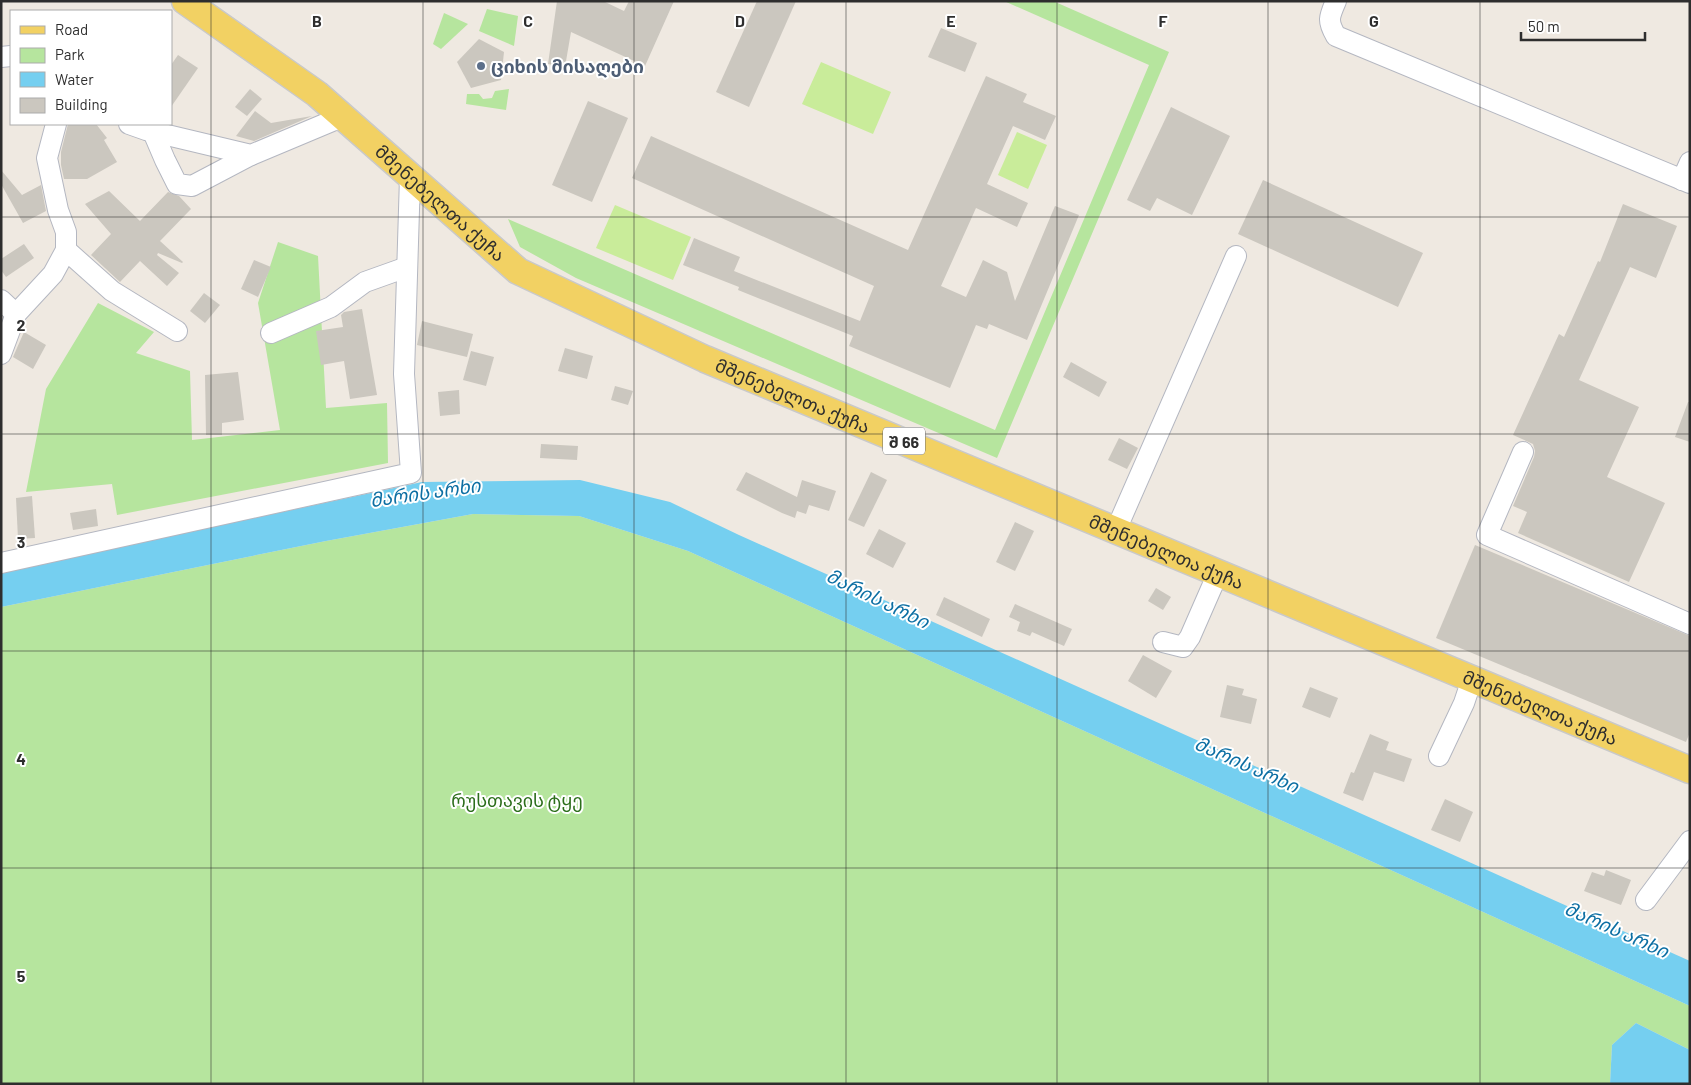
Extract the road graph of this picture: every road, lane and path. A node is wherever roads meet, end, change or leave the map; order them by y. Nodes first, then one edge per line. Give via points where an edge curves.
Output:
1 (185, 1) edge
2 (1336, 1) edge
3 (344, 116) junction
4 (56, 125) edge
5 (132, 125) edge
6 (153, 132) junction
7 (251, 155) junction
8 (1687, 175) edge
9 (410, 177) junction
10 (66, 250) junction
11 (1236, 256) dead end
12 (407, 267) junction
13 (1, 300) edge
14 (16, 314) junction
15 (177, 331) dead end
16 (271, 333) dead end
17 (1, 354) edge
18 (1523, 452) dead end
19 (1116, 530) junction
20 (1, 563) edge
21 (1218, 573) junction
22 (1690, 624) edge
23 (1163, 642) dead end
24 (1472, 679) junction
25 (1439, 756) dead end
26 (1690, 770) edge
27 (1690, 841) edge
28 (1646, 900) dead end

1 - 3 main road, მშენებელთა ქუჩა / შ 66
2 - 8 street via 1330,25 1336,36
3 - 7 street
3 - 9 main road, მშენებელთა ქუჩა / შ 66
4 - 10 street via 47,158 66,232
5 - 6 street
6 - 7 street
6 - 7 street via 177,184 192,186
9 - 12 street
9 - 19 main road, მშენებელთა ქუჩა / შ 66 via 518,271 705,359
10 - 14 street via 53,274
10 - 15 street via 112,291
11 - 19 street
12 - 16 street via 364,282 331,307
12 - 20 street via 404,374 411,474
13 - 14 street
14 - 17 street
18 - 22 street via 1487,535
19 - 21 main road, მშენებელთა ქუჩა / შ 66
21 - 23 street via 1184,647
21 - 24 main road, მშენებელთა ქუჩა / შ 66
24 - 25 street
24 - 26 main road, მშენებელთა ქუჩა / შ 66
27 - 28 street

